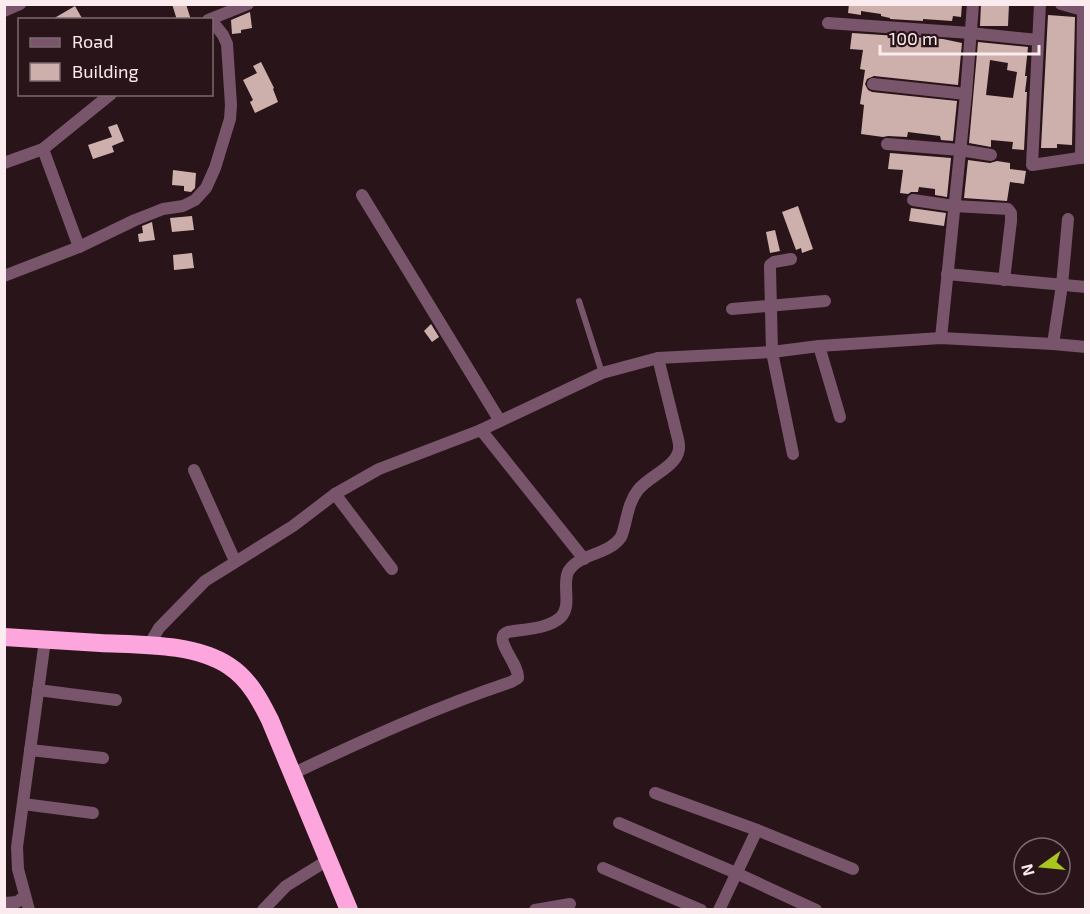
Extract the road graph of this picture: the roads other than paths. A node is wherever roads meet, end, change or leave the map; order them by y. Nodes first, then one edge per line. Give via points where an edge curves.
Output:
1 (20, 4) edge
2 (248, 4) edge
3 (973, 4) edge
4 (1040, 4) edge
5 (1061, 4) edge
6 (1084, 10) edge
7 (4, 11) edge
8 (213, 19) edge
9 (213, 23) edge
10 (828, 23) dead end
11 (970, 33) junction
12 (1038, 40) junction
13 (873, 84) dead end
14 (966, 94) junction
15 (108, 96) edge
16 (887, 144) dead end
17 (43, 148) junction
18 (960, 150) junction
19 (991, 155) dead end
20 (1083, 157) edge
21 (4, 163) edge
22 (362, 195) dead end
23 (913, 200) dead end
24 (954, 206) junction
25 (1068, 219) dead end
26 (79, 247) junction
27 (792, 259) dead end
28 (947, 274) junction
29 (4, 276) edge
30 (1004, 280) junction
31 (1062, 285) junction
32 (1086, 287) edge
33 (579, 301) dead end
34 (825, 301) dead end
35 (771, 306) junction
36 (732, 309) dead end
37 (941, 338) junction
38 (1053, 344) junction
39 (819, 346) junction
40 (1086, 347) edge
41 (772, 352) junction
42 (658, 358) junction
43 (602, 373) junction
44 (840, 417) dead end
45 (500, 421) junction
46 (481, 430) junction
47 (793, 454) dead end
48 (194, 470) dead end
49 (335, 494) junction
50 (584, 559) junction
51 (235, 561) junction
52 (392, 569) dead end
53 (4, 637) edge
54 (45, 640) junction
55 (149, 645) junction
56 (38, 690) junction
57 (116, 700) dead end
58 (30, 750) junction
59 (103, 758) dead end
60 (292, 774) junction
61 (655, 793) dead end
62 (23, 804) junction
63 (93, 813) dead end
64 (619, 823) dead end
65 (758, 830) junction
66 (328, 860) junction
67 (603, 868) dead end
68 (853, 869) dead end
69 (736, 873) junction
70 (25, 897) junction
71 (4, 903) edge
72 (570, 904) dead end
73 (29, 909) edge
74 (263, 909) edge
75 (349, 909) edge
76 (535, 909) edge
77 (700, 909) edge
78 (719, 909) edge
79 (816, 909) edge

1 - 7 street
2 - 8 street
3 - 11 street
4 - 12 street
5 - 6 street
6 - 20 street
9 - 26 street via 224,34 227,44 231,105 206,188 183,206 135,220
10 - 11 street
11 - 12 street
11 - 14 street
12 - 20 street via 1032,165
13 - 14 street
14 - 18 street
15 - 17 street
16 - 18 street
17 - 21 street
17 - 26 street
18 - 19 street
18 - 24 street
22 - 45 street
23 - 24 street
24 - 28 street
24 - 30 street via 1010,211
25 - 31 street
26 - 29 street
27 - 35 street via 770,265
28 - 30 street
28 - 37 street
30 - 31 street
31 - 32 street
31 - 38 street
33 - 43 lane
34 - 35 street
35 - 36 street
35 - 41 street
37 - 38 street
37 - 39 street
38 - 40 street
39 - 41 street
39 - 44 street
41 - 42 street
41 - 47 street
42 - 43 street
42 - 50 street via 678,453 636,492 621,537 604,551
43 - 45 street
45 - 46 street
46 - 49 street via 379,470
46 - 50 street
48 - 51 street
49 - 51 street via 293,526
49 - 52 street
50 - 60 street via 569,571 563,615 554,622 502,636 518,678 400,724
51 - 55 street via 206,581 159,628
53 - 54 highway
54 - 55 highway
54 - 56 street
55 - 60 highway via 205,655 229,666 260,701
56 - 57 street
56 - 58 street
58 - 59 street
58 - 62 street
60 - 66 highway
61 - 65 street
62 - 63 street
62 - 70 street via 17,847
64 - 69 street
65 - 68 street
65 - 69 street
66 - 74 street via 286,886
66 - 75 highway
67 - 77 street
69 - 78 street
69 - 79 street
70 - 71 street
70 - 73 street
72 - 76 street

